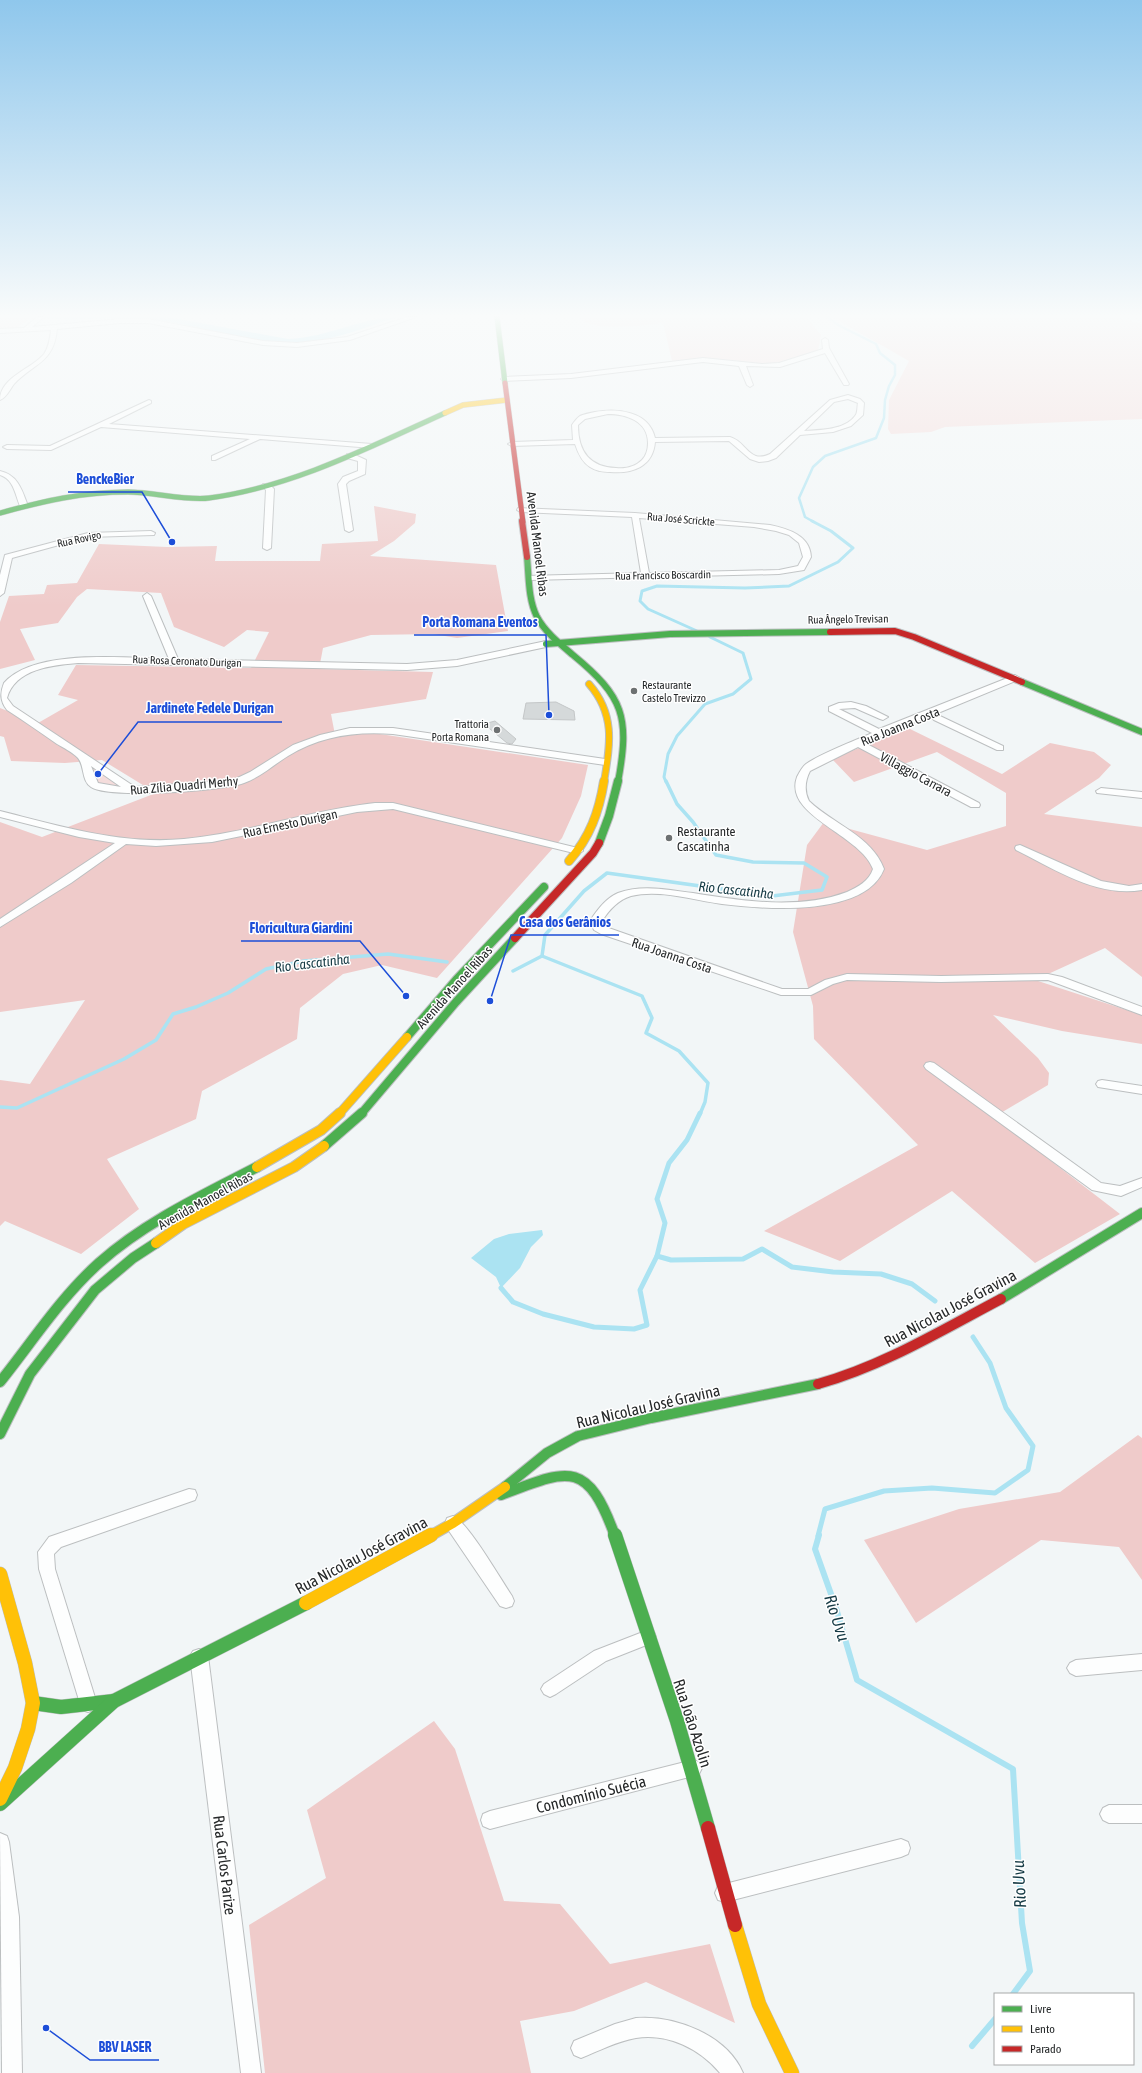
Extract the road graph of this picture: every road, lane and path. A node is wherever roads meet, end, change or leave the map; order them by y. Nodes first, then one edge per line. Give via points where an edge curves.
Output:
1 (124, 414) edge
2 (442, 414) edge
3 (508, 414) edge
4 (592, 414) edge
5 (616, 414) edge
6 (820, 414) edge
7 (860, 414) edge
8 (100, 425) junction
9 (800, 433) junction
10 (258, 437) junction
11 (502, 437) dead end
12 (652, 440) junction
13 (577, 442) junction
14 (372, 446) junction
15 (509, 446) junction
16 (6, 447) dead end
17 (350, 456) junction
18 (215, 458) dead end
19 (2, 475) edge
20 (266, 486) junction
21 (24, 506) junction
22 (516, 512) junction
23 (0, 513) edge
24 (635, 515) junction
25 (348, 530) dead end
26 (151, 533) dead end
27 (267, 548) dead end
28 (0, 552) edge
29 (8, 557) junction
30 (797, 569) joint
31 (519, 573) dead end
32 (645, 575) junction
33 (529, 578) junction
34 (517, 586) dead end
35 (0, 593) edge
36 (147, 596) dead end
37 (532, 599) junction
38 (537, 635) dead end
39 (558, 642) junction
40 (546, 644) junction
41 (557, 654) dead end
42 (174, 661) junction
43 (580, 675) dead end
44 (1015, 678) junction
45 (932, 712) junction
46 (883, 717) dead end
47 (1142, 732) edge
48 (879, 733) junction
49 (858, 743) junction
50 (1000, 748) dead end
51 (83, 757) junction
52 (604, 762) junction
53 (618, 779) junction
54 (133, 790) junction
55 (1101, 791) dead end
56 (1142, 795) edge
57 (975, 805) dead end
58 (0, 814) edge
59 (123, 842) junction
60 (1020, 848) dead end
61 (578, 851) junction
62 (594, 853) junction
63 (563, 867) dead end
64 (548, 882) dead end
65 (1142, 887) edge
66 (0, 924) edge
67 (456, 980) junction
68 (467, 990) junction
69 (442, 996) junction
70 (456, 1002) junction
71 (1142, 1011) edge
72 (930, 1066) dead end
73 (1102, 1084) dead end
74 (1142, 1090) edge
75 (1142, 1182) edge
76 (1142, 1212) edge
77 (0, 1382) edge
78 (0, 1434) edge
79 (189, 1495) dead end
80 (490, 1499) junction
81 (453, 1523) junction
82 (0, 1574) edge
83 (506, 1601) dead end
84 (648, 1637) junction
85 (199, 1656) junction
86 (1142, 1662) edge
87 (1076, 1668) dead end
88 (550, 1689) dead end
89 (114, 1701) junction
90 (33, 1703) junction
91 (88, 1704) junction
92 (693, 1768) junction
93 (0, 1799) edge
94 (0, 1804) edge
95 (1109, 1814) dead end
96 (1142, 1814) edge
97 (490, 1820) dead end
98 (0, 1842) edge
99 (902, 1848) dead end
100 (725, 1893) junction
101 (581, 2048) dead end
102 (12, 2073) edge
103 (251, 2073) edge
104 (732, 2073) edge
105 (792, 2073) edge

1 - 8 street
2 - 14 main road
3 - 15 main road
4 - 13 street via 578,420 575,429
5 - 12 street via 636,418 647,427
6 - 9 street
7 - 9 street via 851,423 830,430
8 - 10 street
8 - 16 street via 51,448
9 - 12 street via 773,456 765,459 747,455 730,439
10 - 14 street
10 - 18 street
11 - 15 main road
12 - 13 street via 646,459 636,468 621,471 591,466
13 - 15 street
14 - 17 main road
15 - 22 main road, Avenida Manoel Ribas via 515,461
17 - 20 main road via 314,472
17 - 25 street via 362,460 363,471 346,479 342,484
19 - 21 street via 14,480
20 - 21 main road via 207,498 129,492 88,493 63,496
20 - 27 street via 270,489
21 - 23 main road
22 - 24 street, Rua José Scrickte
22 - 33 main road, Avenida Manoel Ribas
24 - 30 street, Rua José Scrickte via 786,531 802,542 808,552 807,560
24 - 32 street
26 - 29 street, Rua Rovigo via 88,535
28 - 29 street
29 - 35 street
30 - 32 street, Rua Francisco Boscardin
31 - 33 main road
32 - 33 street, Rua Francisco Boscardin
33 - 37 main road, Avenida Manoel Ribas
34 - 37 main road via 525,587
36 - 42 street
37 - 39 main road, Avenida Manoel Ribas via 539,620
38 - 40 main road
39 - 40 main road, Rua Ângelo Trevisan
39 - 44 main road, Rua Ângelo Trevisan via 687,634 895,631 914,636
39 - 53 main road, Avenida Manoel Ribas via 607,687 620,708 623,733
40 - 41 main road
40 - 42 street, Rua Rosa Ceronato Durigan via 457,663 407,667
42 - 51 street, Rua Rosa Ceronato Durigan via 63,661 22,674 6,686 2,698 10,708
43 - 52 main road via 594,690 606,709 609,723
44 - 45 street, Rua Joanna Costa
44 - 47 main road, Rua Ângelo Trevisan
45 - 48 street, Rua Joanna Costa
45 - 50 street via 938,718
46 - 48 street via 848,703 842,703 832,709
48 - 49 street, Rua Joanna Costa
49 - 57 street, Villaggio Carrara
49 - 71 street, Rua Joanna Costa via 808,767 802,773 800,794 815,812 840,828 876,858 880,868 876,878 849,896 782,905 761,905 661,892 635,893 614,900 603,910 596,921 598,928 781,992 811,992 829,982 848,977 1048,977
51 - 54 street, Rua Rosa Ceronato Durigan
51 - 54 street, Rua Zília Quadri Merhy via 95,787
52 - 53 main road via 612,765
52 - 54 street, Rua Zília Quadri Merhy via 393,731 365,730 339,732 313,740 239,782
52 - 61 main road via 596,817
53 - 62 main road, Avenida Manoel Ribas via 608,826
55 - 56 street
58 - 59 street, Rua Ernesto Durigan via 83,835
59 - 61 street, Rua Ernesto Durigan via 168,844 212,840 381,806 403,808
59 - 66 street
60 - 65 street via 1106,886 1133,890
61 - 62 main road
61 - 63 main road
62 - 68 main road, Avenida Manoel Ribas
64 - 67 main road, Avenida Manoel Ribas
67 - 68 main road via 458,986
67 - 69 main road, Avenida Manoel Ribas
68 - 70 main road, Avenida Manoel Ribas
69 - 70 main road via 452,997
69 - 77 main road, Avenida Manoel Ribas via 347,1106 321,1130 284,1153 166,1215 112,1252 77,1286
70 - 78 main road, Avenida Manoel Ribas via 360,1115 327,1144 294,1167 183,1224 134,1258 95,1290 30,1374
72 - 75 street via 1096,1187 1121,1191
73 - 74 street
76 - 80 main road, Rua Nicolau José Gravina via 992,1305 891,1357 836,1379 789,1392 675,1412 585,1434 564,1442 543,1455
79 - 91 street via 55,1542 46,1552 47,1569
80 - 81 main road, Rua Nicolau José Gravina
80 - 84 main road, Rua João Azolin via 541,1480 565,1476 581,1479 591,1486 600,1500 616,1541
81 - 83 street
81 - 85 main road, Rua Nicolau José Gravina via 350,1580
82 - 90 main road via 25,1663
84 - 88 street via 600,1656
84 - 92 main road, Rua João Azolin
85 - 89 main road, Rua Nicolau José Gravina
85 - 103 street, Rua Carlos Parize
86 - 87 street
89 - 91 main road, Rua Nicolau José Gravina
89 - 94 main road, Rua Nicolau José Gravina
90 - 91 main road, Rua Nicolau José Gravina via 61,1707
90 - 93 main road via 28,1729 15,1768
92 - 97 street, Condomínio Suécia
92 - 100 main road, Rua João Azolin
95 - 96 street
98 - 102 street via 9,1917
99 - 100 street
100 - 105 main road, Rua João Azolin via 759,2004
101 - 104 street via 636,2028 656,2028 689,2035 708,2046 720,2056

